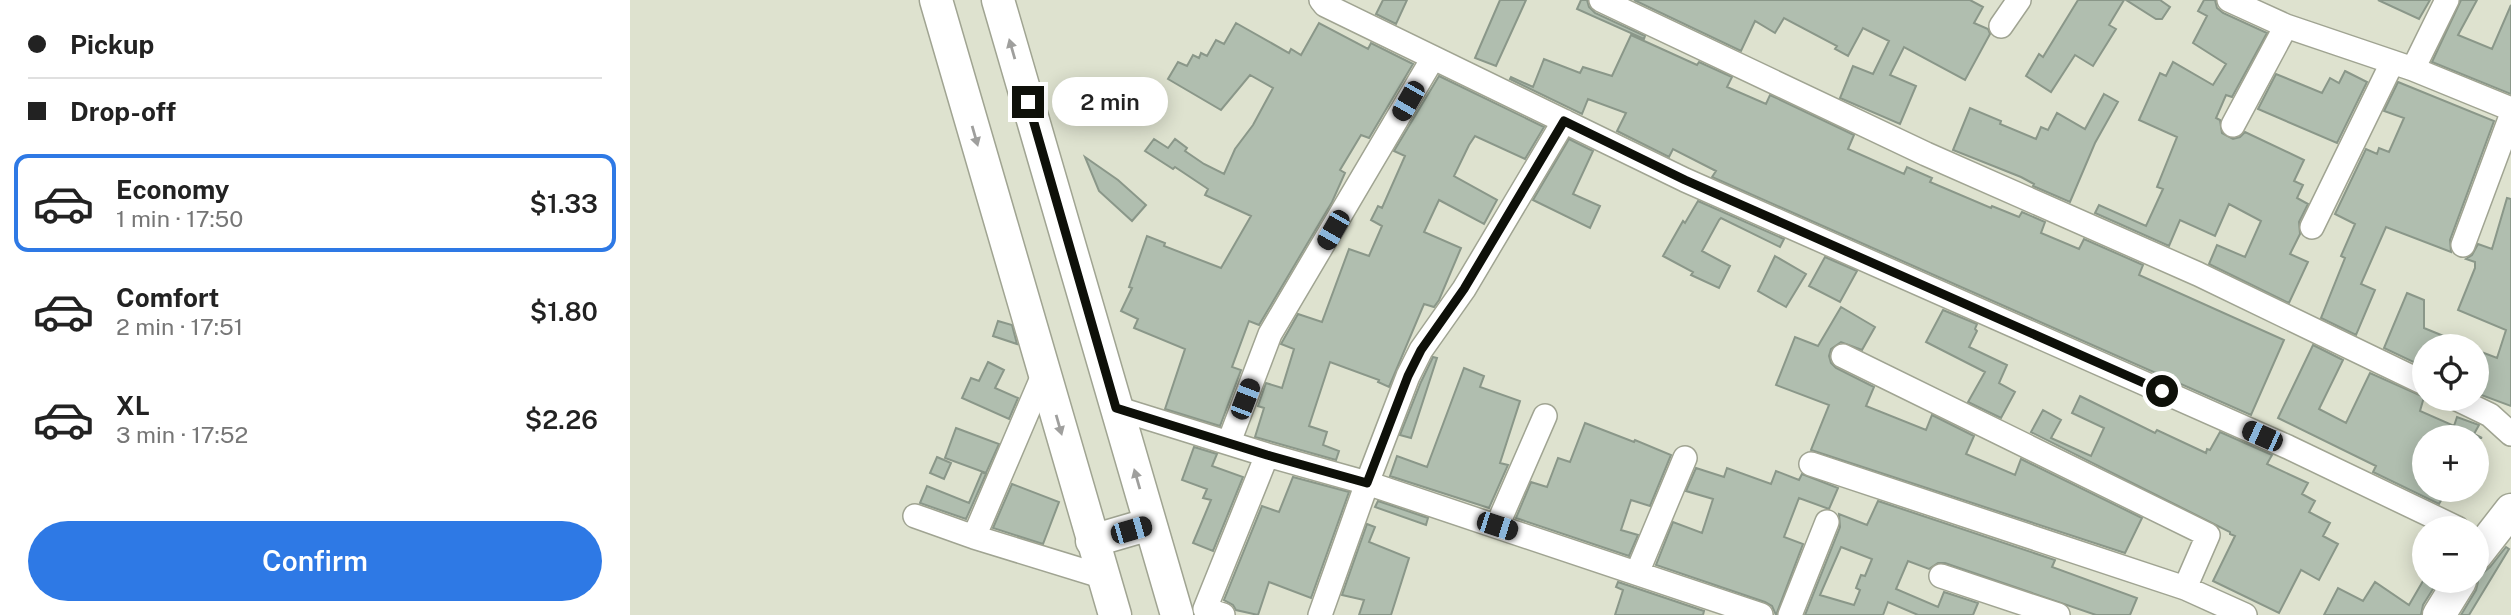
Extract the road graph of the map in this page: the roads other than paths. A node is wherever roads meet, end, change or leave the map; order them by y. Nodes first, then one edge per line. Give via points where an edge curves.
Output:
1 (936, 0) edge
2 (998, 0) edge
3 (1321, 0) edge
4 (1601, 0) edge
5 (2019, 0) edge
6 (2229, 0) edge
7 (2447, 0) edge
8 (2001, 26) dead end
9 (2286, 26) junction
10 (1433, 58) junction
11 (2403, 66) junction
12 (2511, 109) edge
13 (2511, 116) edge
14 (1564, 121) junction
15 (2233, 125) dead end
16 (2312, 227) dead end
17 (2463, 244) dead end
18 (1843, 356) dead end
19 (1044, 373) junction
20 (2412, 377) edge
21 (1116, 408) junction
22 (2482, 411) edge
23 (1545, 416) dead end
24 (2511, 434) edge
25 (1229, 442) junction
26 (1267, 455) junction
27 (1685, 457) dead end
28 (1811, 464) dead end
29 (1367, 483) junction
30 (915, 516) dead end
31 (2444, 516) edge
32 (1827, 522) dead end
33 (1150, 524) junction
34 (1497, 526) junction
35 (974, 537) junction
36 (1092, 541) junction
37 (1637, 573) junction
38 (1941, 576) dead end
39 (1104, 577) junction
40 (2185, 588) junction
41 (2453, 593) edge
42 (1115, 615) edge
43 (1177, 615) edge
44 (1223, 615) edge
45 (1320, 615) edge
46 (1761, 615) edge
47 (1790, 615) edge
48 (2058, 615) edge
49 (2245, 615) edge
50 (2439, 615) edge

1 -> 19 street
21 -> 2 street
3 - 10 street
4 - 20 street
5 - 8 street
6 - 9 street
7 - 11 street
9 - 11 street
9 - 15 street
10 - 14 street
10 - 25 street via 1269,334
11 - 12 street
11 - 16 street
13 - 17 street
14 - 29 street via 1464,289 1421,350
14 - 31 street via 1685,180
18 - 40 street via 2208,535
19 - 35 street
19 -> 36 street
21 - 25 street
33 -> 21 street
22 - 24 street
23 - 34 street
25 - 26 street
26 - 29 street
26 - 44 street via 1205,610
27 - 37 street
28 - 40 street
29 - 34 street
29 - 45 street
30 - 35 street
32 - 47 street
33 - 36 street
33 - 43 street
34 - 37 street
35 - 39 street
36 - 39 street
37 - 46 street
38 - 48 street
39 - 42 street
40 - 49 street
41 - 50 street

